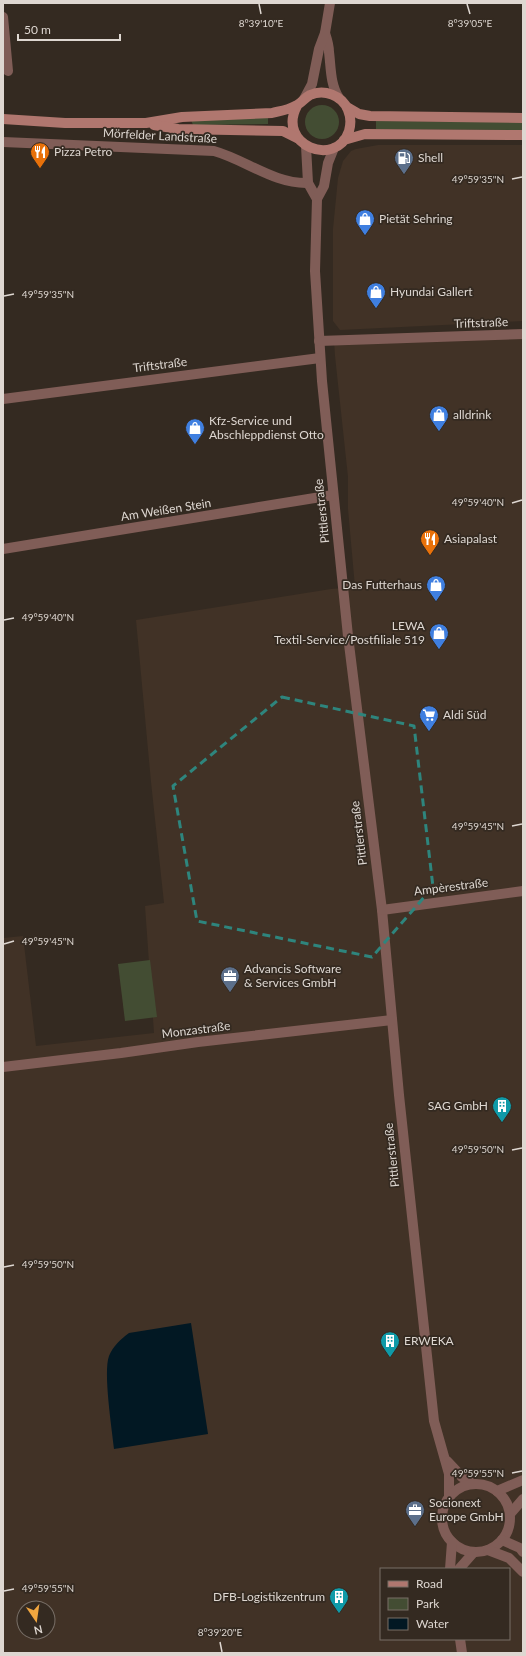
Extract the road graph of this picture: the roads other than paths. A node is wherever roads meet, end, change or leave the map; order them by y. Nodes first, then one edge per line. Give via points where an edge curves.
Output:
1 (330, 3) edge
2 (3, 17) edge
3 (325, 33) junction
4 (8, 71) dead end
5 (339, 98) junction
6 (300, 102) junction
7 (347, 106) junction
8 (523, 118) edge
9 (3, 119) edge
10 (146, 123) junction
11 (523, 135) edge
12 (297, 138) junction
13 (344, 140) junction
14 (3, 142) edge
15 (306, 146) junction
16 (334, 148) junction
17 (308, 183) junction
18 (317, 199) junction
19 (523, 334) edge
20 (319, 341) junction
21 (320, 358) junction
22 (3, 399) edge
23 (333, 495) junction
24 (3, 549) edge
25 (523, 891) edge
26 (382, 910) junction
27 (392, 1020) junction
28 (3, 1067) edge
29 (447, 1461) junction
30 (523, 1480) edge
31 (473, 1484) junction
32 (497, 1491) junction
33 (449, 1498) junction
34 (523, 1499) edge
35 (510, 1514) junction
36 (502, 1540) junction
37 (452, 1542) junction
38 (488, 1550) junction
39 (474, 1552) junction
40 (523, 1552) edge
41 (450, 1568) edge
42 (460, 1568) edge
43 (523, 1572) edge
44 (460, 1640) edge
45 (462, 1653) edge

1 - 3 street
2 - 4 street
3 - 5 street via 330,72
3 - 6 street via 312,84
5 - 6 main road, Mörfelder Landstraße via 317,93
5 - 7 main road
6 - 10 main road, Mörfelder Landstraße via 272,113 182,117
6 - 12 main road via 293,120
7 - 8 main road via 359,114 370,116
7 - 13 main road via 351,122
9 - 10 main road, Mörfelder Landstraße via 65,123
10 - 12 main road, Mörfelder Landstraße via 178,129 283,131
11 - 13 main road via 365,134
12 - 15 main road, Mörfelder Landstraße
13 - 16 main road
14 - 17 street, Mörfelder Landstraße via 214,151 238,159 284,181
15 - 16 main road, Mörfelder Landstraße via 316,150
15 - 17 street
16 - 18 street, Pittlerstraße via 328,162 324,186
17 - 18 street
18 - 20 street, Pittlerstraße via 315,271
19 - 20 street, Triftstraße
20 - 21 street, Pittlerstraße
21 - 22 street, Triftstraße
21 - 23 street, Pittlerstraße
23 - 24 street, Am Weißen Stein
23 - 26 street, Pittlerstraße
25 - 26 street, Ampèrestraße
26 - 27 street, Pittlerstraße
27 - 28 street, Monzastraße
27 - 29 street, Pittlerstraße via 434,1421
29 - 31 street, Pittlerstraße via 462,1478
29 - 33 street, Pittlerstraße
30 - 32 street
31 - 32 street via 482,1484
31 - 33 street via 464,1486
32 - 35 street via 504,1498
33 - 37 street via 442,1516 446,1534
34 - 35 street
35 - 36 street via 507,1532
36 - 38 street
36 - 40 street
37 - 39 street via 462,1549
37 - 41 street
38 - 39 street
38 - 43 street via 509,1558
39 - 42 street
44 - 45 street

